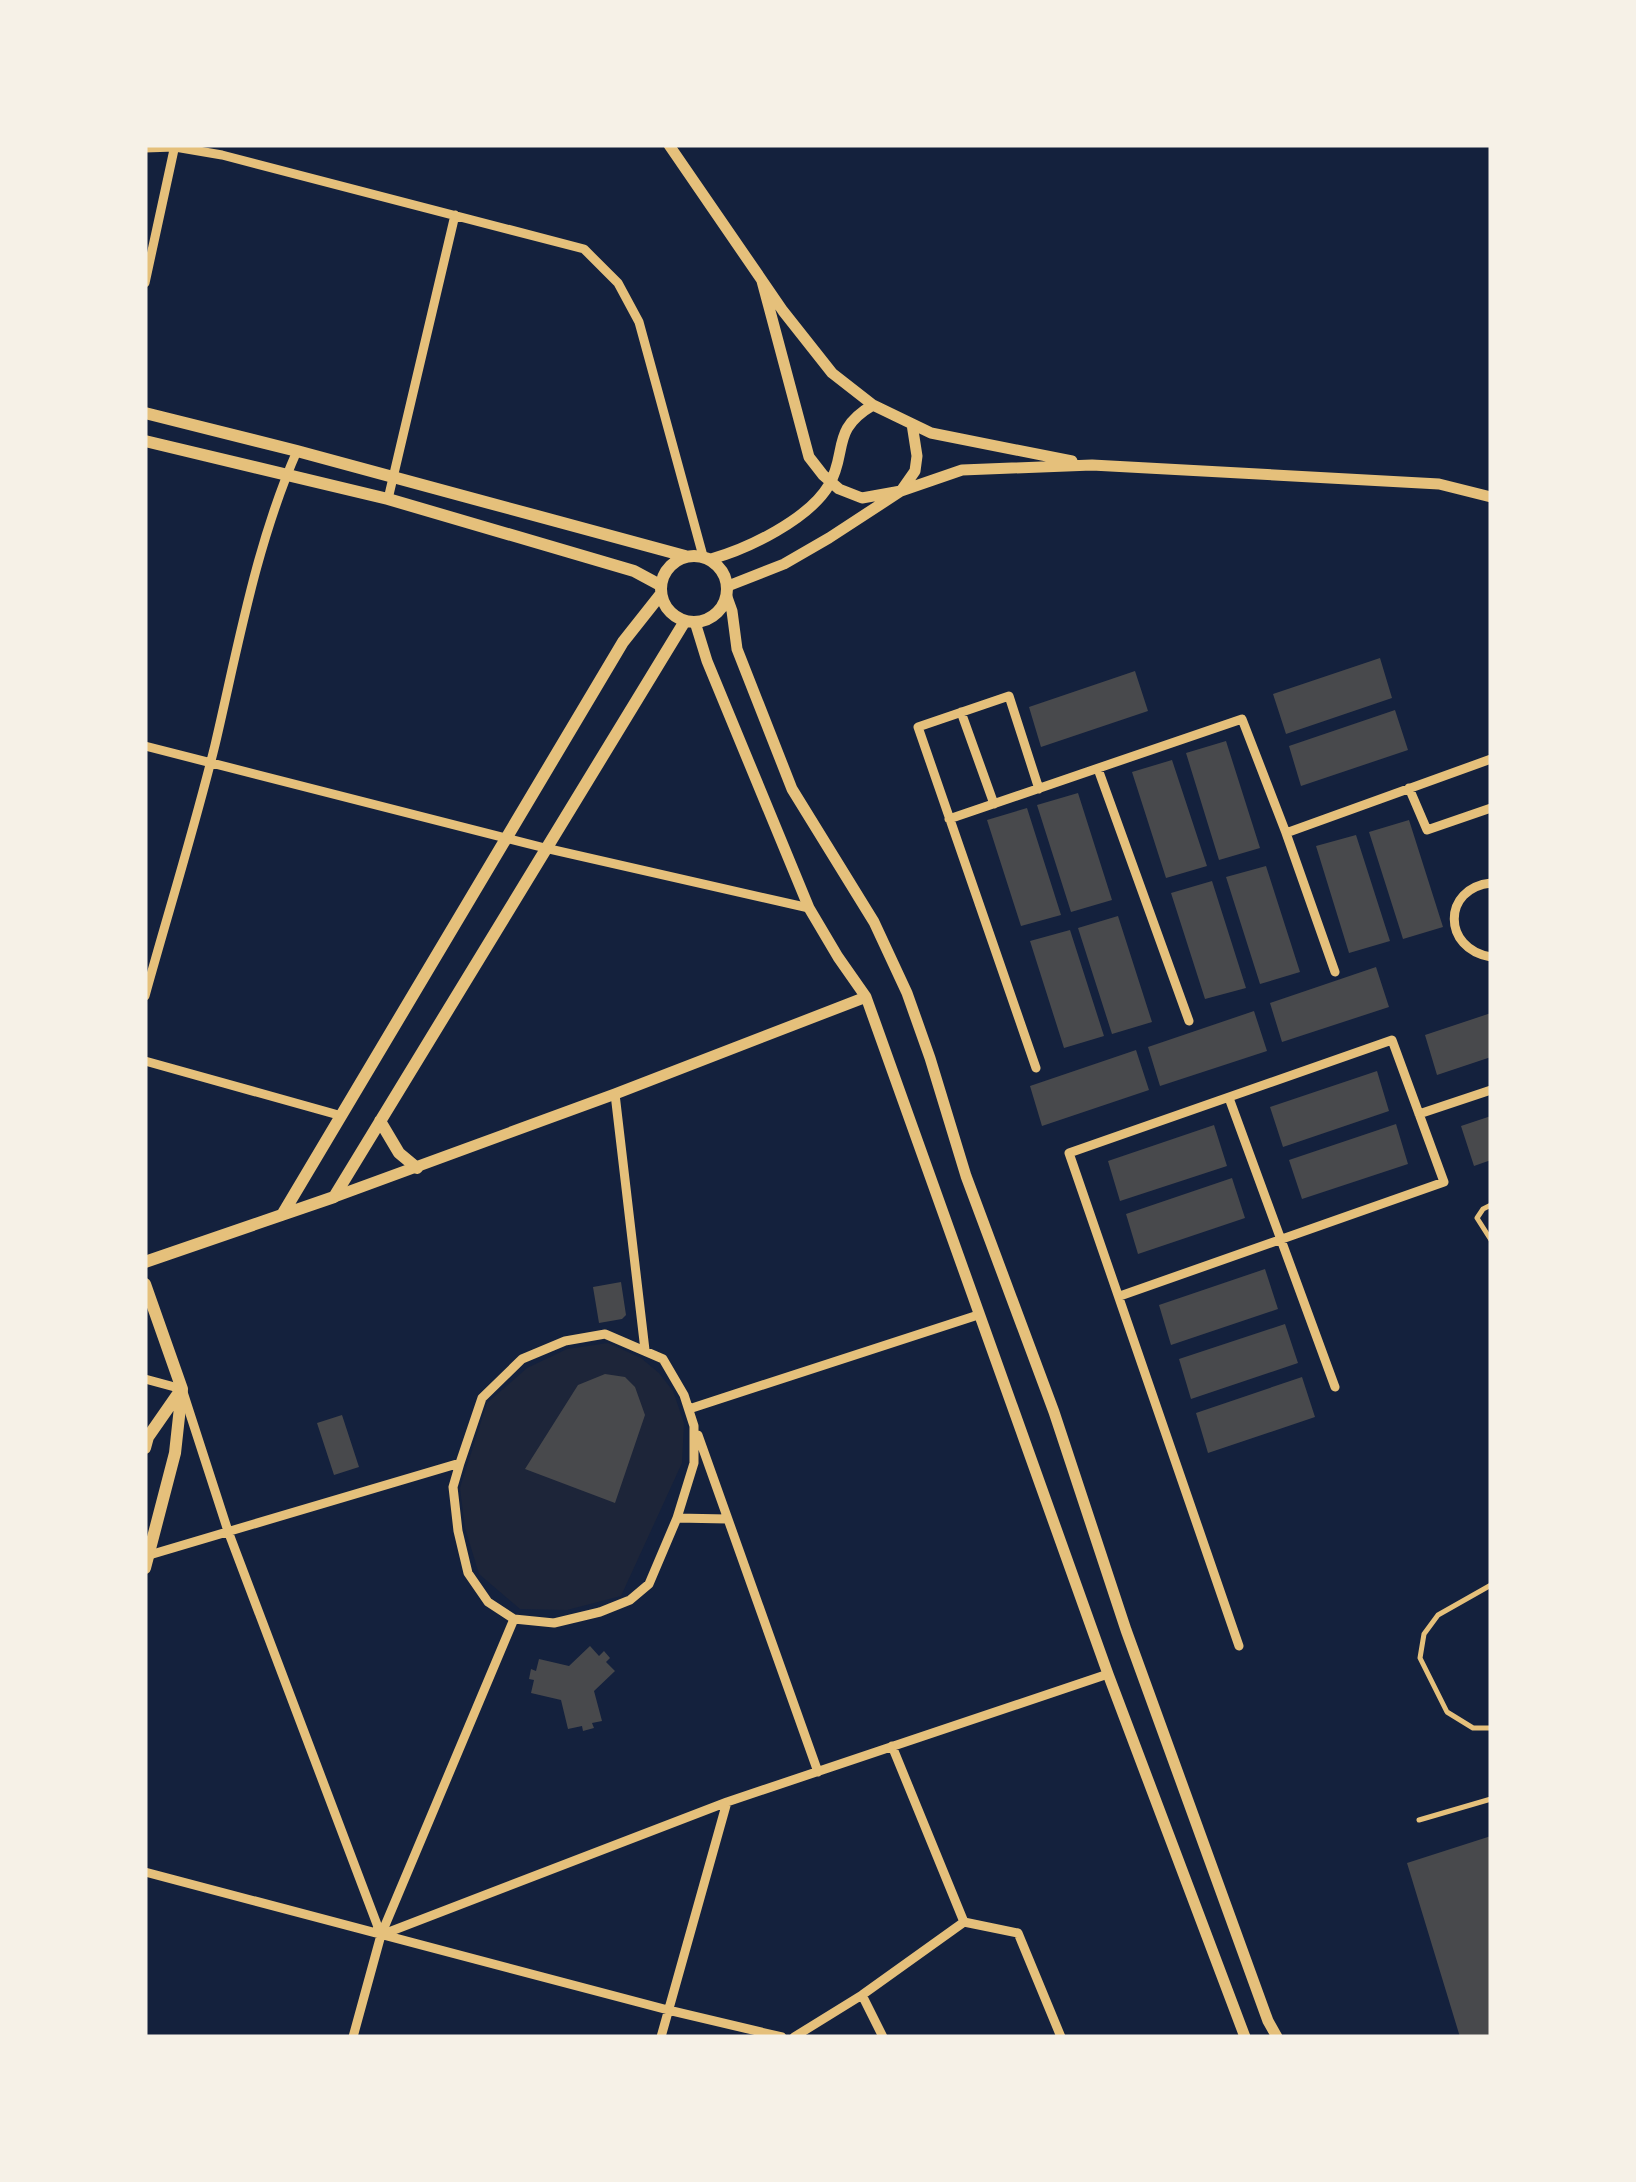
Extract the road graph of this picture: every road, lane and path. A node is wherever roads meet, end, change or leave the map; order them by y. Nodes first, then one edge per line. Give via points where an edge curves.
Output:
1 (669, 145) edge
2 (175, 146) edge
3 (145, 148) edge
4 (455, 215) junction
5 (762, 281) junction
6 (145, 284) edge
7 (873, 406) junction
8 (145, 413) edge
9 (912, 424) junction
10 (145, 441) edge
11 (297, 451) junction
12 (1092, 464) junction
13 (286, 476) junction
14 (393, 478) junction
15 (831, 482) junction
16 (901, 491) junction
17 (1491, 496) edge
18 (388, 499) junction
19 (685, 556) junction
20 (707, 558) junction
21 (661, 590) junction
22 (727, 591) junction
23 (690, 622) junction
24 (961, 712) junction
25 (145, 746) edge
26 (1491, 759) edge
27 (210, 762) junction
28 (1098, 769) junction
29 (1409, 788) junction
30 (1038, 789) junction
31 (994, 804) junction
32 (1491, 808) edge
33 (950, 819) junction
34 (1286, 833) junction
35 (505, 838) junction
36 (545, 848) junction
37 (1491, 883) edge
38 (809, 908) junction
39 (1491, 957) edge
40 (1335, 972) dead end
41 (145, 996) edge
42 (866, 996) junction
43 (1188, 1021) dead end
44 (145, 1062) edge
45 (1036, 1068) dead end
46 (1491, 1090) edge
47 (615, 1094) junction
48 (1229, 1098) junction
49 (1419, 1114) junction
50 (342, 1116) junction
51 (380, 1122) junction
52 (417, 1168) junction
53 (334, 1197) junction
54 (1491, 1205) edge
55 (282, 1215) junction
56 (1279, 1239) junction
57 (1491, 1240) edge
58 (145, 1262) edge
59 (145, 1284) edge
60 (1120, 1296) junction
61 (978, 1315) junction
62 (645, 1350) junction
63 (145, 1379) edge
64 (1335, 1387) dead end
65 (182, 1389) junction
66 (690, 1409) junction
67 (694, 1426) junction
68 (145, 1448) edge
69 (460, 1463) junction
70 (677, 1518) junction
71 (727, 1519) junction
72 (228, 1532) junction
73 (146, 1560) edge
74 (1491, 1585) edge
75 (514, 1618) junction
76 (1240, 1646) dead end
77 (1108, 1674) junction
78 (1491, 1728) edge
79 (892, 1746) junction
80 (818, 1772) junction
81 (1491, 1799) edge
82 (727, 1802) junction
83 (1420, 1820) dead end
84 (145, 1872) edge
85 (964, 1922) junction
86 (381, 1935) junction
87 (862, 1995) junction
88 (668, 2010) junction
89 (352, 2037) edge
90 (662, 2037) edge
91 (782, 2037) edge
92 (794, 2037) edge
93 (883, 2037) edge
94 (1061, 2037) edge
95 (1245, 2037) edge
96 (1277, 2037) edge

1 - 5 street
2 - 3 street
2 - 4 street
2 - 6 street
4 - 14 street
4 - 20 street via 584,249 618,283 640,322
5 - 7 street via 832,372
5 - 15 street via 809,456
7 - 9 street
7 - 15 street via 850,424
8 - 11 main road
9 - 12 street
9 - 16 street via 915,471
10 - 13 main road
11 - 13 street
11 - 14 main road
12 - 16 street via 962,470
12 - 17 street via 1439,484
13 - 18 main road
13 - 27 street
14 - 18 street
14 - 19 main road
15 - 16 street via 862,498
15 - 20 street via 801,515 728,554
16 - 22 street
18 - 21 main road via 634,571
19 - 20 main road
19 - 21 main road via 668,567
20 - 22 main road via 725,576
21 - 23 main road via 669,611
21 - 35 main road via 622,642
22 - 23 main road via 715,614
22 - 96 street via 736,649 792,789 874,922 906,994 1126,1630
23 - 36 main road
23 - 38 street
24 - 30 street via 1008,696
24 - 31 street
24 - 33 street via 918,726
25 - 27 street
26 - 29 street
27 - 35 street
27 - 41 street
28 - 30 street
28 - 34 street via 1242,720
28 - 43 street
29 - 32 street via 1427,830
29 - 34 street
30 - 31 street
31 - 33 street
33 - 45 street
34 - 40 street
35 - 36 street
35 - 50 main road
36 - 38 street
36 - 51 main road
37 - 39 street via 1464,894 1454,916 1459,940
38 - 42 street
42 - 47 street
42 - 61 street
44 - 50 street
46 - 49 street
47 - 52 street
47 - 62 street
48 - 49 street via 1392,1040
48 - 56 street
48 - 60 street via 1070,1153
49 - 56 street via 1444,1182
50 - 55 main road
51 - 52 main road
51 - 53 main road
52 - 53 street
53 - 55 main road
54 - 57 lane via 1477,1218
55 - 58 main road
56 - 60 street
56 - 64 street
59 - 65 main road
60 - 76 street
61 - 66 street
61 - 77 street
62 - 66 street via 662,1359
62 - 69 street via 605,1334 522,1359 482,1398
63 - 65 street
65 - 68 main road
65 - 72 street
65 - 73 main road via 175,1453
66 - 67 street
67 - 70 street via 694,1463
67 - 71 street
69 - 72 street
69 - 75 street via 453,1487 468,1573 488,1602
70 - 71 street
70 - 75 street via 649,1584 630,1600 554,1624
71 - 80 street
72 - 73 street
72 - 86 street
74 - 78 lane via 1438,1614 1424,1634 1420,1658 1447,1712 1473,1728
75 - 86 street
77 - 79 street
77 - 95 street
79 - 80 street
79 - 85 street
80 - 82 street
81 - 83 lane
82 - 86 street
82 - 88 street
84 - 86 street
85 - 87 street
85 - 94 street via 1018,1933
86 - 88 street
86 - 89 street
87 - 92 street
87 - 93 street
88 - 90 street
88 - 91 street

